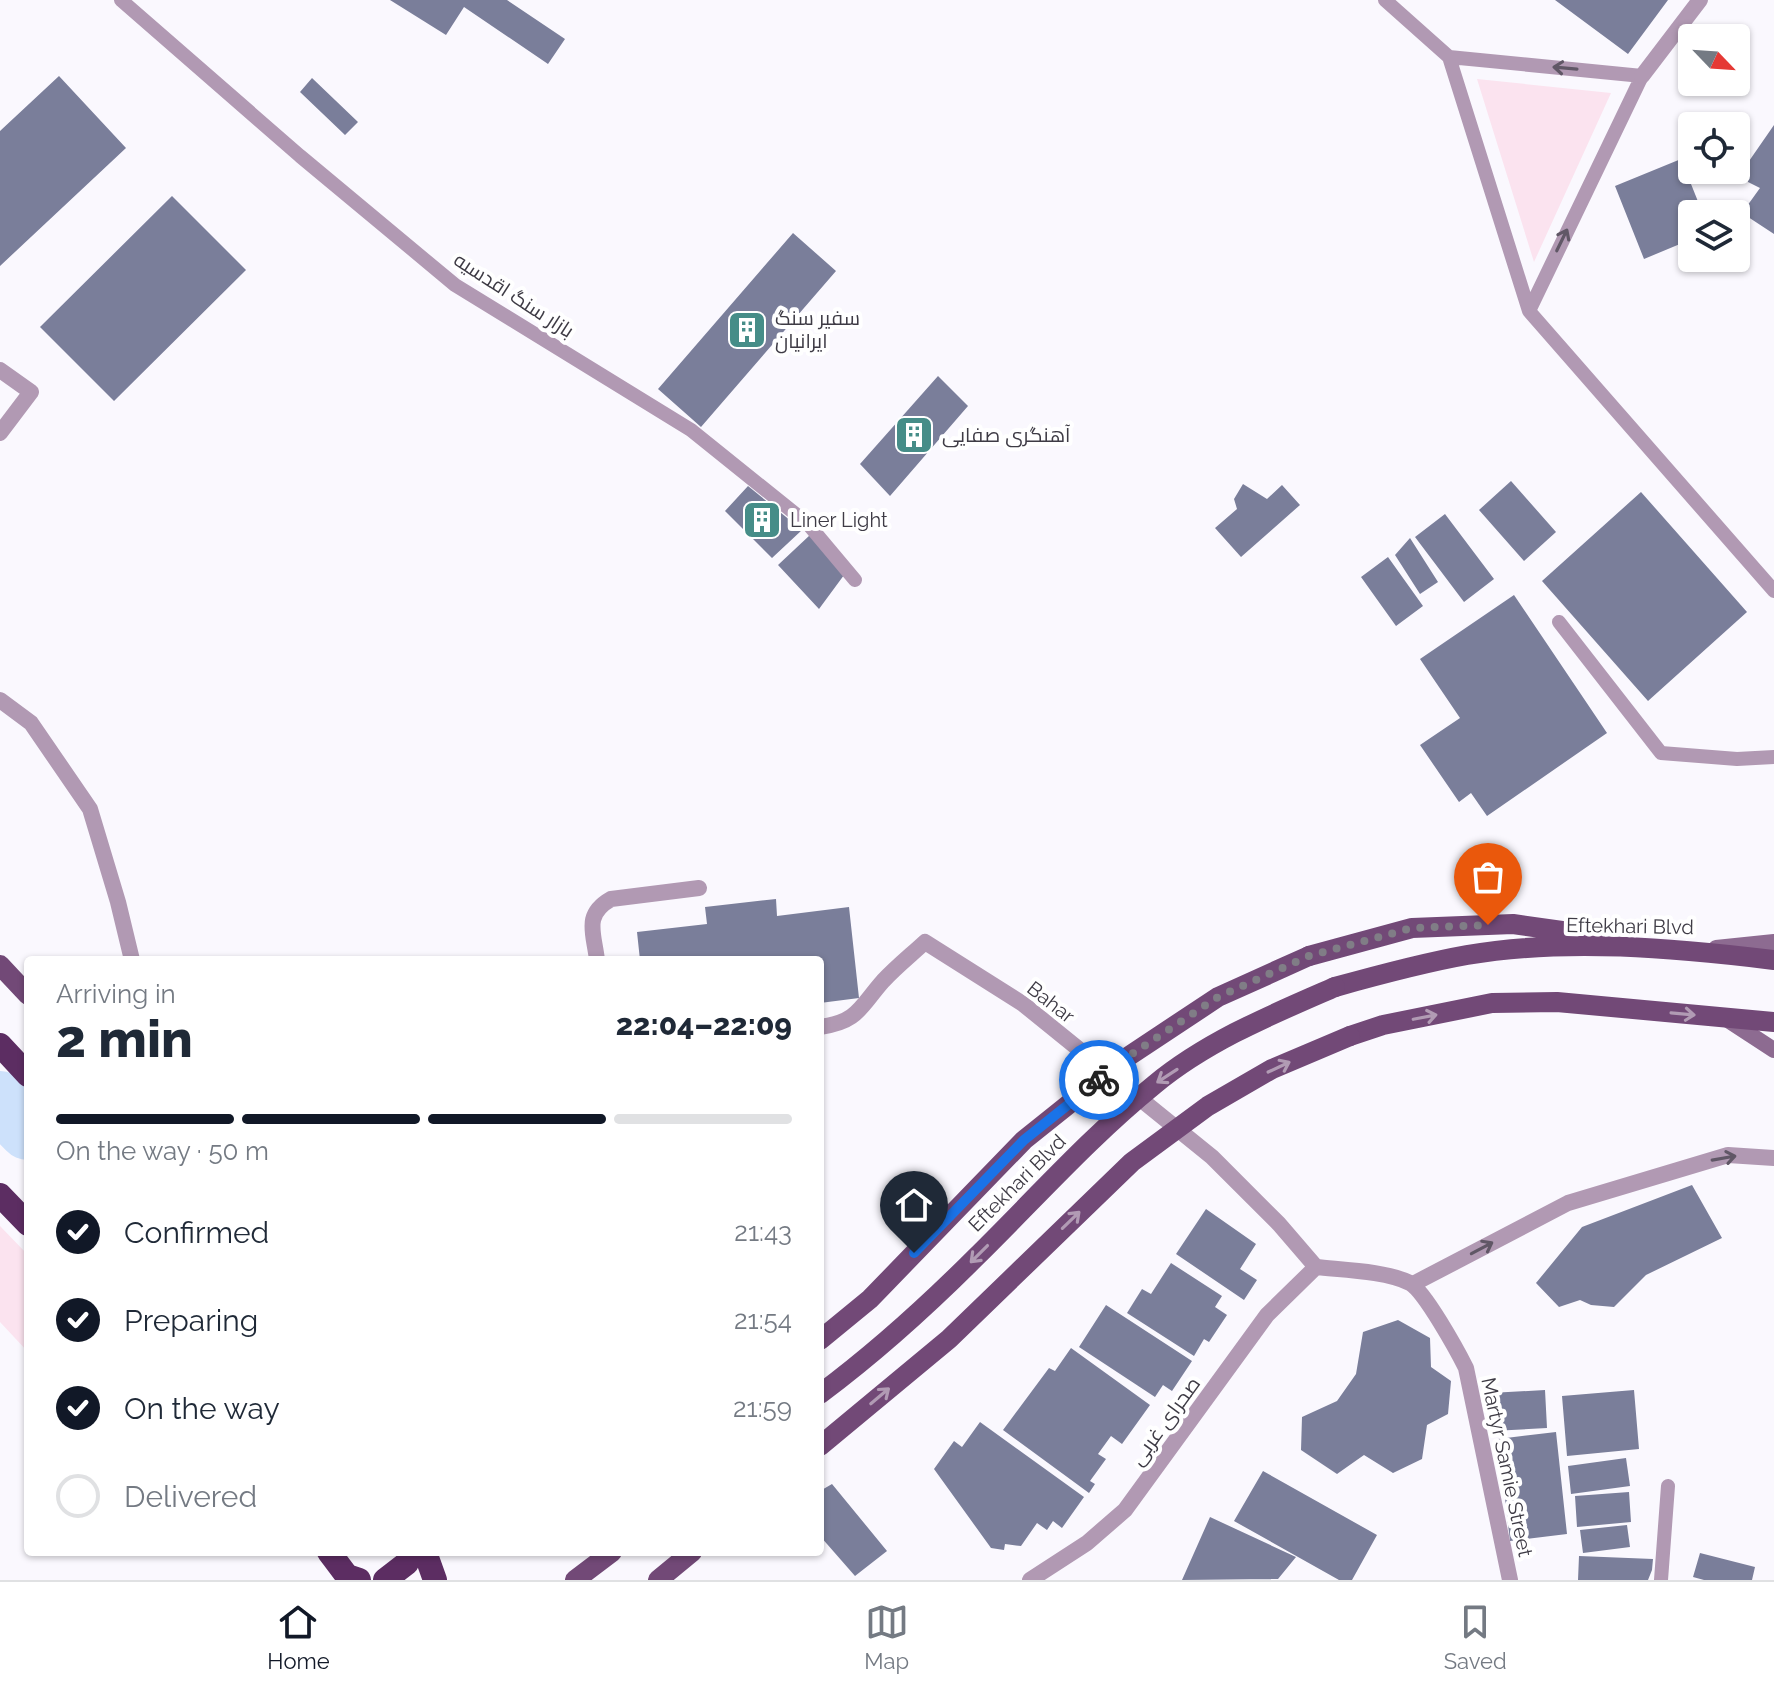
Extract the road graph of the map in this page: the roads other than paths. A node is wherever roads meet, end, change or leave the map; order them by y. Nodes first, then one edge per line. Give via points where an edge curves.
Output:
1 (121, 0) edge
2 (1385, 0) edge
3 (1700, 0) edge
4 (1449, 57) junction
5 (1642, 76) junction
6 (1529, 311) junction
7 (0, 370) edge
8 (0, 433) edge
9 (855, 580) dead end
10 (1774, 591) edge
11 (1559, 622) dead end
12 (0, 700) edge
13 (1774, 757) edge
14 (699, 888) dead end
15 (1774, 942) edge
16 (1612, 947) junction
17 (1696, 950) junction
18 (131, 956) edge
19 (596, 956) edge
20 (1774, 960) edge
21 (0, 965) edge
22 (24, 991) edge
23 (1723, 1017) junction
24 (1774, 1022) edge
25 (824, 1026) edge
26 (0, 1045) edge
27 (1774, 1050) edge
28 (24, 1071) edge
29 (1774, 1158) edge
30 (0, 1195) edge
31 (24, 1220) edge
32 (1316, 1267) junction
33 (1413, 1284) junction
34 (824, 1337) edge
35 (824, 1391) edge
36 (824, 1443) edge
37 (1668, 1486) dead end
38 (332, 1556) edge
39 (410, 1556) edge
40 (426, 1556) edge
41 (607, 1556) edge
42 (687, 1556) edge
43 (351, 1579) edge
44 (385, 1580) edge
45 (435, 1580) edge
46 (575, 1580) edge
47 (658, 1580) edge
48 (1030, 1580) edge
49 (1510, 1580) edge
50 (1661, 1580) edge

1 - 9 lane, بازار سنگ اقدسیه via 455,285 691,430 808,524
2 - 4 lane
3 - 5 street
5 -> 4 lane
4 - 6 lane
6 -> 5 lane
6 - 10 lane
7 - 8 street via 31,392
11 - 13 lane via 1661,753
12 - 18 street via 31,723 90,809
14 - 19 street via 611,899 598,906 591,918
15 - 17 main road
16 - 17 main road, Eftekhari Blvd
16 - 34 main road, bridge via 1562,931 1499,925 1412,928 1309,956 1218,997 1129,1056 1024,1140 870,1299
16 -> 35 main road, Eftekhari Blvd, bridge via 1469,955 1335,987 1212,1046 1155,1084 960,1272
17 - 20 main road, Eftekhari Blvd
21 - 22 main road
23 - 24 main road
23 - 27 main road
36 -> 23 main road, bridge via 949,1339 1132,1162 1208,1106 1272,1069 1383,1025 1492,1003 1557,1002
25 - 32 street, Bahar via 842,1024 864,1006 925,942 1023,1004 1212,1157
26 - 28 highway
33 -> 29 street via 1568,1203 1728,1155
30 - 31 highway
32 - 33 street
32 - 48 street, صحرای غربی via 1267,1315 1125,1510 1087,1543
33 - 49 street, Martyr Samie Street via 1466,1368
37 - 50 lane
38 - 43 highway
39 - 44 highway
40 - 45 highway
41 - 46 main road
42 - 47 main road

